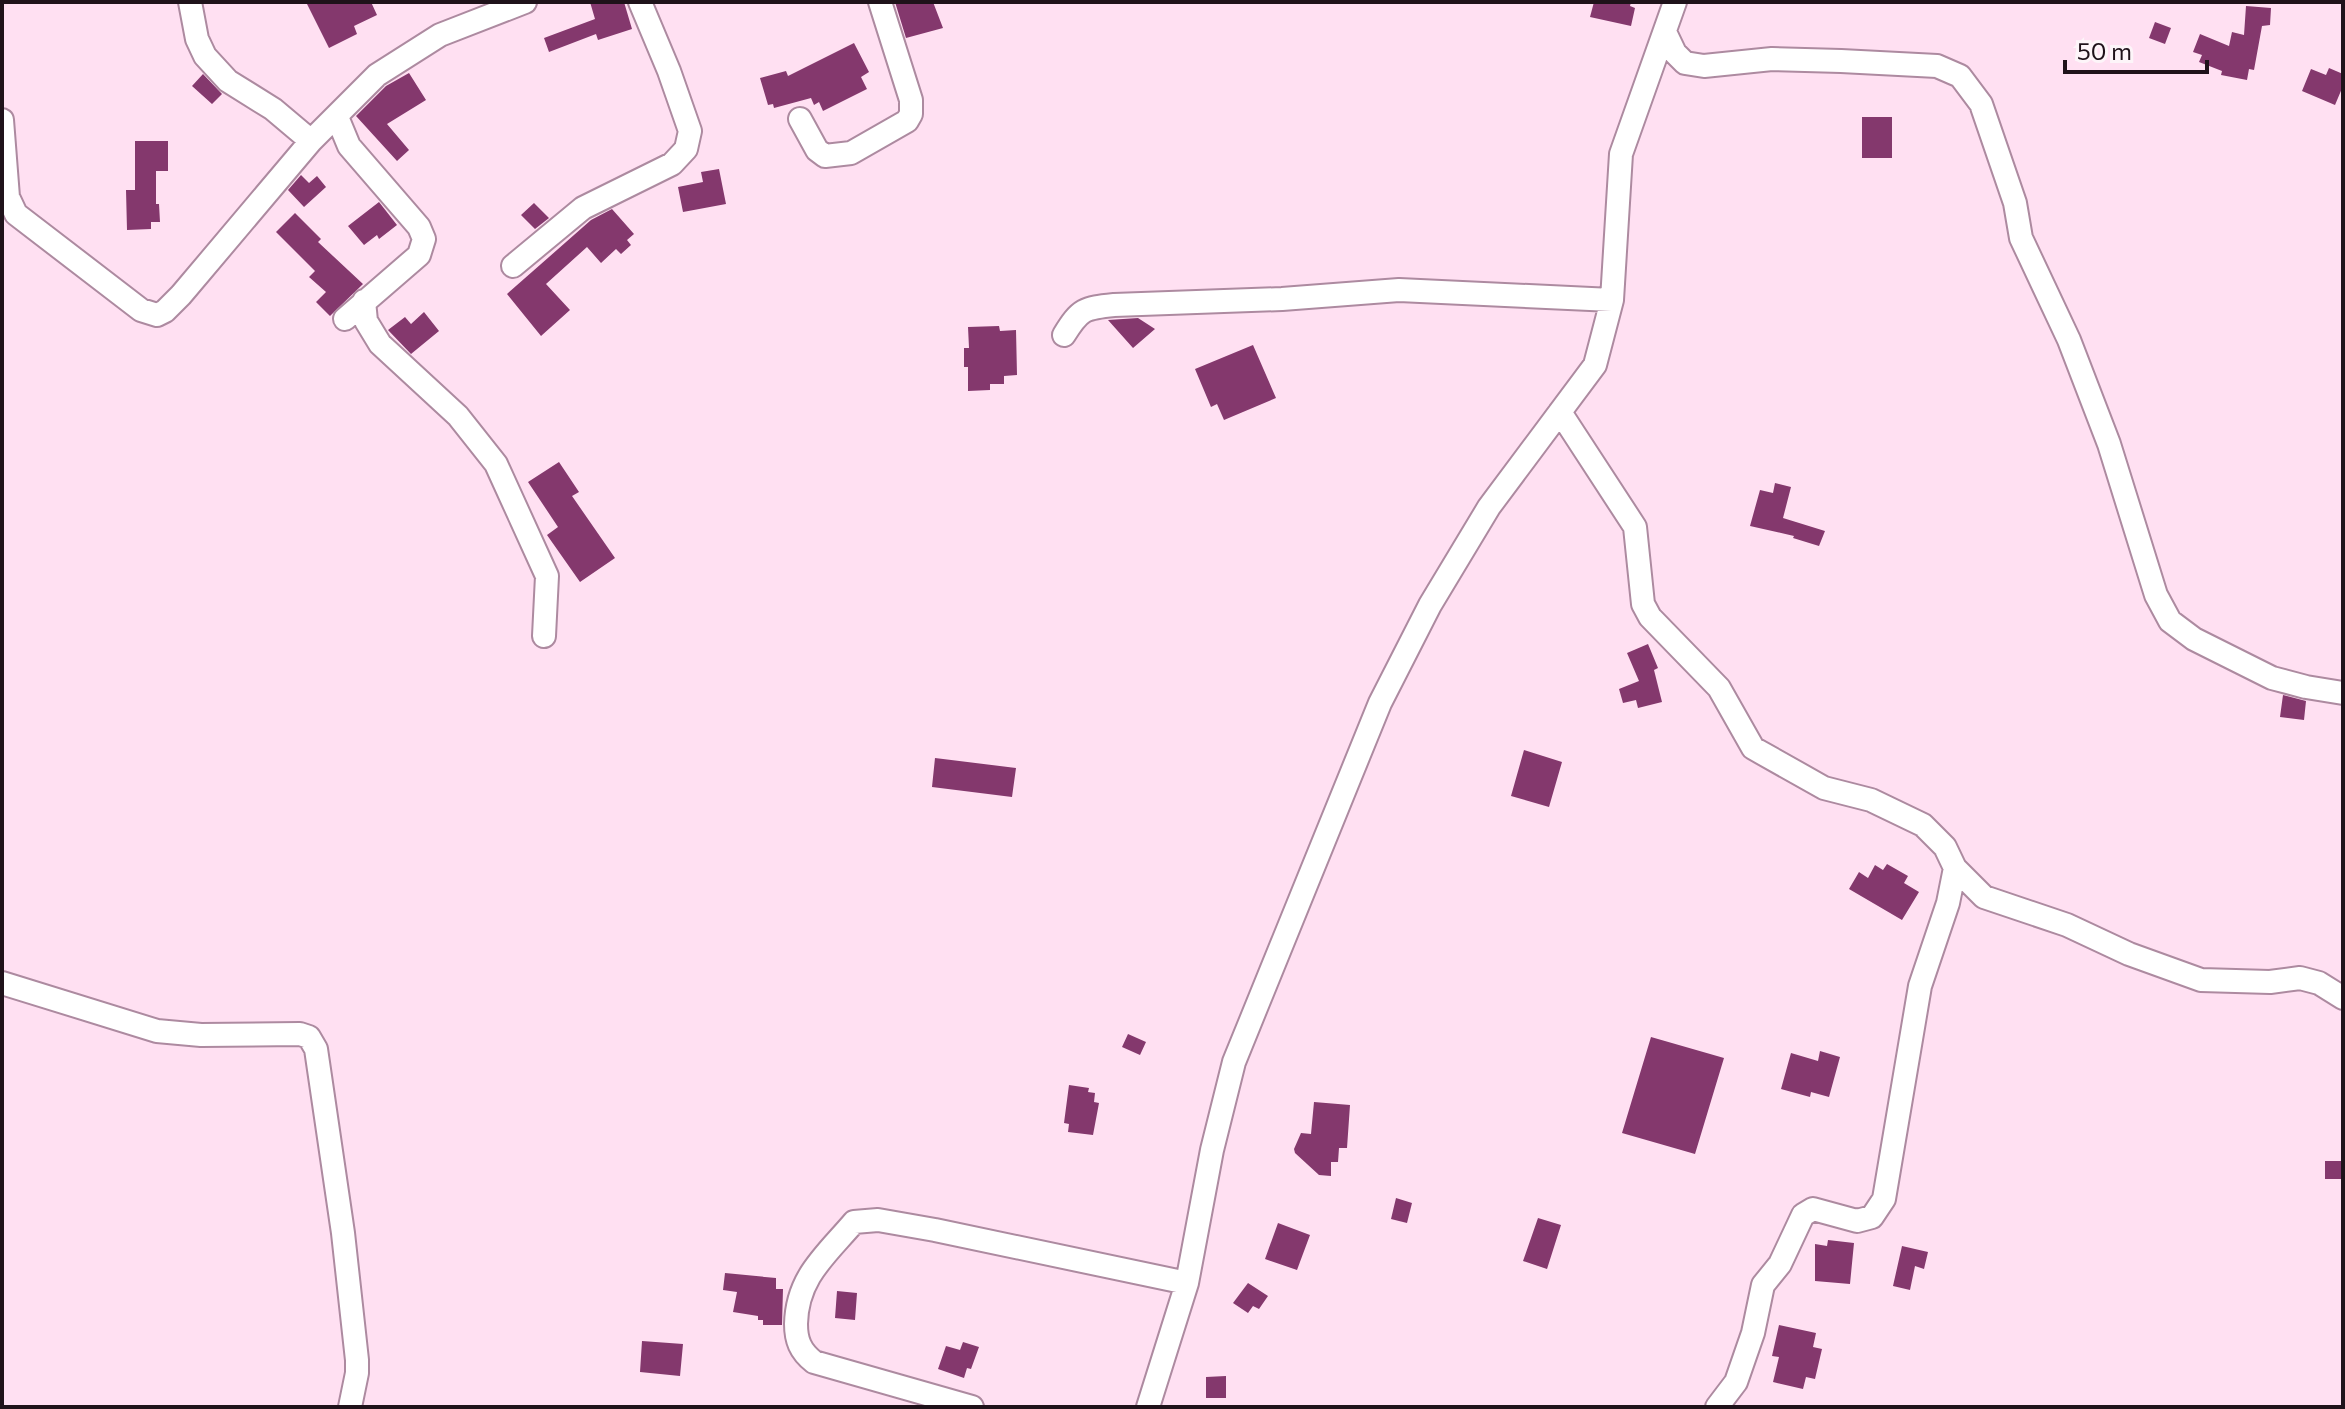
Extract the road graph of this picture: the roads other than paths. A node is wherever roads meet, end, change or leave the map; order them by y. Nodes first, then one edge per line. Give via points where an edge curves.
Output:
1 (190, 2) edge
2 (525, 2) edge
3 (640, 2) edge
4 (880, 2) edge
5 (1675, 2) edge
6 (1665, 32) junction
7 (337, 117) junction
8 (800, 119) dead end
9 (2, 120) edge
10 (311, 141) junction
11 (513, 266) dead end
12 (1612, 300) junction
13 (364, 301) junction
14 (345, 319) dead end
15 (1064, 335) dead end
16 (1560, 412) junction
17 (544, 636) dead end
18 (2343, 693) edge
19 (1955, 868) junction
20 (2, 983) edge
21 (2343, 998) edge
22 (1187, 1283) junction
23 (350, 1407) edge
24 (972, 1407) edge
25 (1148, 1407) edge
26 (1717, 1407) edge

1 - 10 street via 205,56 228,81
2 - 7 street via 440,35 377,75
3 - 11 street via 690,131 686,149 672,164 583,208
4 - 8 street via 911,100 907,121 851,153 825,156
5 - 6 street
6 - 12 street via 1621,154
6 - 18 street via 1685,63 1704,66 1772,59 1937,66 1960,76 1981,104 2015,203 2021,238 2069,340 2109,444 2156,595 2170,621 2194,639 2272,678
7 - 10 street
7 - 13 street via 349,146 424,239 419,255
9 - 10 street via 8,197 16,214 141,310 157,315 181,295
12 - 15 street via 1399,290 1114,305 1078,313
12 - 16 street via 1595,365
13 - 14 street
13 - 17 street via 366,321 380,344 458,416 496,464 547,576
16 - 19 street via 1635,527 1643,604 1650,617 1719,688 1753,748 1824,788 1871,800 1923,825 1945,847
16 - 22 street via 1489,507 1380,703 1234,1062
19 - 21 street via 1984,897 2201,980 2300,978
19 - 26 street via 1920,986 1884,1199 1872,1217 1857,1221 1813,1209 1803,1215 1780,1264 1763,1285 1736,1382
20 - 23 street via 157,1031 309,1037 316,1049 343,1233 357,1360
22 - 24 street via 935,1230 878,1220 854,1222 807,1277 797,1305 796,1340 805,1356
22 - 25 street

